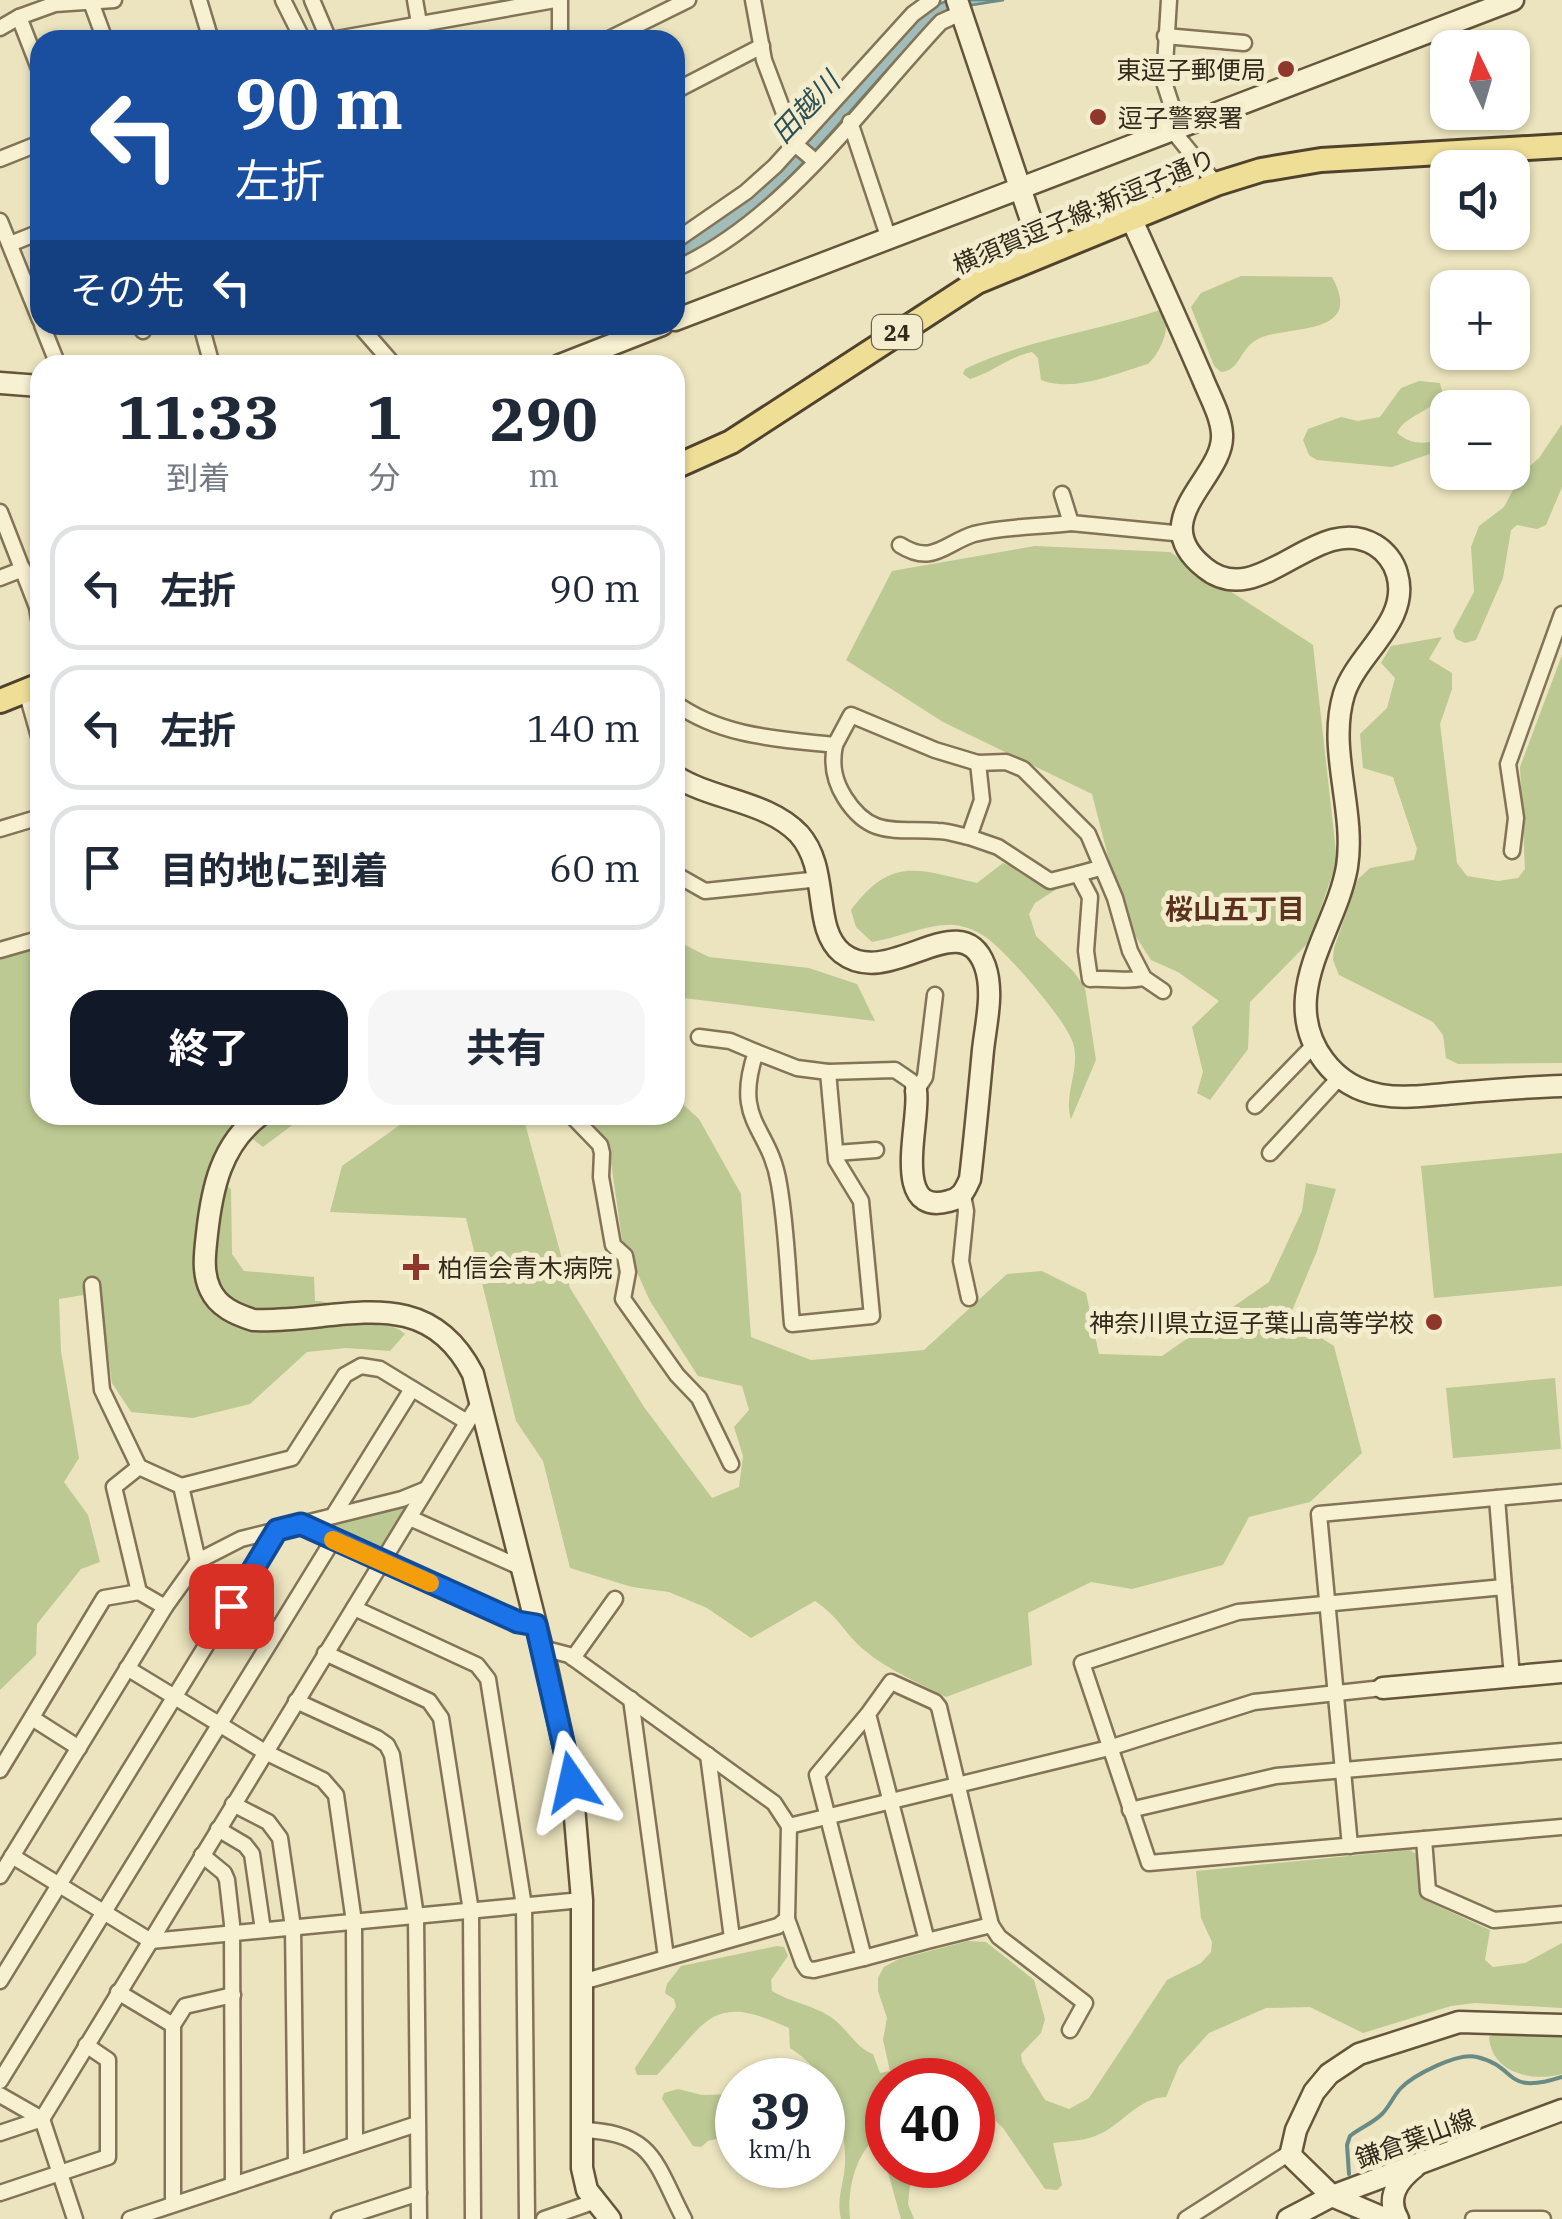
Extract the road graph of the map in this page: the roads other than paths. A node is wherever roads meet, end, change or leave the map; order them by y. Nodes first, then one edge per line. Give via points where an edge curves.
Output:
1 (114, 0) edge
2 (199, 0) edge
3 (284, 0) edge
4 (312, 0) edge
5 (415, 0) edge
6 (558, 0) edge
7 (688, 0) edge
8 (932, 0) edge
9 (1168, 0) edge
10 (1514, 0) edge
11 (756, 1) edge
12 (91, 2) edge
13 (657, 7) edge
14 (960, 8) edge
15 (19, 17) junction
16 (0, 28) edge
17 (101, 30) edge
18 (207, 30) edge
19 (299, 30) edge
20 (326, 30) edge
21 (421, 30) edge
22 (430, 30) edge
23 (560, 30) edge
24 (622, 30) edge
25 (1166, 36) junction
26 (1244, 42) dead end
27 (30, 45) edge
28 (762, 46) junction
29 (685, 86) edge
30 (850, 122) junction
31 (1176, 129) junction
32 (30, 146) edge
33 (797, 146) junction
34 (1562, 146) edge
35 (0, 159) edge
36 (814, 160) junction
37 (1216, 184) junction
38 (1019, 190) junction
39 (1131, 218) junction
40 (0, 221) edge
41 (685, 234) edge
42 (30, 236) edge
43 (889, 239) junction
44 (10, 244) junction
45 (1042, 253) junction
46 (685, 263) edge
47 (30, 294) edge
48 (685, 316) edge
49 (368, 335) edge
50 (616, 335) edge
51 (385, 355) edge
52 (579, 355) edge
53 (0, 383) edge
54 (30, 385) edge
55 (685, 463) edge
56 (1062, 494) dead end
57 (0, 512) edge
58 (1070, 523) junction
59 (1184, 534) junction
60 (900, 545) dead end
61 (23, 569) junction
62 (0, 578) edge
63 (30, 588) edge
64 (1562, 614) edge
65 (30, 689) edge
66 (0, 701) edge
67 (685, 708) edge
68 (834, 745) junction
69 (978, 763) junction
70 (685, 781) edge
71 (30, 820) edge
72 (0, 829) edge
73 (970, 837) junction
74 (1512, 851) dead end
75 (1100, 868) junction
76 (1078, 874) junction
77 (820, 878) junction
78 (685, 879) edge
79 (30, 941) edge
80 (0, 950) edge
81 (1144, 978) junction
82 (1164, 991) dead end
83 (934, 996) dead end
84 (698, 1037) dead end
85 (1314, 1044) junction
86 (756, 1052) junction
87 (828, 1072) junction
88 (1339, 1078) junction
89 (1562, 1086) edge
90 (916, 1091) junction
91 (1255, 1106) dead end
92 (251, 1125) edge
93 (581, 1125) edge
94 (876, 1150) dead end
95 (836, 1153) junction
96 (1270, 1153) dead end
97 (963, 1194) junction
98 (92, 1285) dead end
99 (969, 1298) dead end
100 (412, 1389) junction
101 (481, 1400) junction
102 (467, 1422) junction
103 (731, 1464) dead end
104 (139, 1467) junction
105 (181, 1486) junction
106 (424, 1490) junction
107 (1562, 1492) edge
108 (1497, 1498) junction
109 (333, 1516) junction
110 (410, 1518) junction
111 (301, 1524) junction
112 (277, 1530) junction
113 (333, 1540) junction
114 (198, 1561) junction
115 (382, 1562) junction
116 (522, 1568) junction
117 (1504, 1587) junction
118 (139, 1592) junction
119 (615, 1599) dead end
120 (1327, 1602) junction
121 (165, 1607) junction
122 (354, 1608) junction
123 (536, 1625) junction
124 (542, 1648) junction
125 (325, 1653) junction
126 (573, 1658) junction
127 (128, 1668) junction
128 (1562, 1672) edge
129 (1512, 1676) junction
130 (1382, 1688) joint
131 (1336, 1692) junction
132 (175, 1697) junction
133 (632, 1699) junction
134 (296, 1701) junction
135 (868, 1714) junction
136 (32, 1718) junction
137 (219, 1724) junction
138 (78, 1748) junction
139 (1109, 1748) junction
140 (1562, 1750) edge
141 (265, 1752) junction
142 (708, 1754) junction
143 (0, 1770) edge
144 (1343, 1770) junction
145 (956, 1784) junction
146 (891, 1801) junction
147 (233, 1804) junction
148 (1130, 1810) junction
149 (828, 1817) junction
150 (788, 1826) junction
151 (1562, 1827) edge
152 (218, 1829) junction
153 (1424, 1839) junction
154 (1350, 1846) junction
155 (202, 1855) junction
156 (12, 1856) junction
157 (0, 1876) edge
158 (59, 1885) junction
159 (582, 1900) junction
160 (524, 1906) junction
161 (471, 1911) junction
162 (104, 1912) junction
163 (1562, 1914) edge
164 (416, 1916) junction
165 (787, 1919) junction
166 (354, 1922) junction
167 (990, 1926) junction
168 (293, 1927) junction
169 (262, 1930) junction
170 (232, 1933) junction
171 (732, 1938) junction
172 (151, 1941) junction
173 (927, 1941) junction
174 (666, 1957) junction
175 (864, 1958) junction
176 (0, 1981) edge
177 (582, 1982) junction
178 (118, 1992) junction
179 (233, 1995) junction
180 (1562, 2024) edge
181 (173, 2025) junction
182 (1070, 2030) dead end
183 (86, 2046) junction
184 (0, 2081) edge
185 (0, 2095) edge
186 (1562, 2110) edge
187 (42, 2119) junction
188 (418, 2124) junction
189 (582, 2130) junction
190 (0, 2133) edge
191 (355, 2144) junction
192 (1291, 2152) junction
193 (1420, 2162) junction
194 (296, 2164) junction
195 (60, 2174) junction
196 (233, 2185) junction
197 (419, 2192) junction
198 (0, 2193) edge
199 (1332, 2196) junction
200 (596, 2202) junction
201 (173, 2204) junction
202 (551, 2218) edge
203 (75, 2219) edge
204 (130, 2219) edge
205 (339, 2219) edge
206 (419, 2219) edge
207 (474, 2219) edge
208 (527, 2219) edge
209 (610, 2219) edge
210 (684, 2219) edge
211 (1186, 2219) edge
212 (1288, 2219) edge
213 (1386, 2219) edge
214 (1398, 2219) edge
215 (1473, 2219) edge
216 (1543, 2219) edge

1 - 12 street
2 - 18 street
3 - 19 street
4 - 20 street
5 - 21 street
6 - 22 street
6 - 23 street
7 - 13 street
8 - 33 street
9 - 25 street
10 - 31 street
11 - 28 street
12 - 15 street via 54,4
12 - 17 street
13 - 24 street
14 - 30 street
14 - 38 street
15 - 16 street
15 - 27 street
25 - 26 street
25 - 31 street via 1164,82
28 - 29 street
28 - 33 street
30 - 36 street
30 - 43 street
31 - 37 street
31 - 38 street
32 - 35 street
33 - 36 street
33 - 41 street
34 - 37 main road, 横須賀逗子線;新逗子通り / 24 via 1320,160
36 - 46 street via 754,219
37 - 39 main road, 横須賀逗子線;新逗子通り / 24
38 - 43 street
38 - 45 street
39 - 45 main road, 横須賀逗子線;新逗子通り / 24
39 - 59 street via 1222,432 1218,457 1184,512
40 - 44 street
42 - 44 street
43 - 48 street
44 - 47 street
45 - 55 main road, 横須賀逗子線;新逗子通り / 24 via 967,287 731,442
49 - 51 street
50 - 52 street
53 - 54 street
56 - 58 street
57 - 61 street
58 - 59 street
58 - 60 street via 974,534 927,554
59 - 85 street via 1206,569 1222,577 1259,575 1323,542 1350,538 1379,548 1398,574 1396,613 1357,664 1339,714 1348,854 1307,986
61 - 62 street
61 - 63 street
64 - 74 street via 1508,764 1516,818
65 - 66 main road
67 - 68 street via 749,735
68 - 69 street via 851,715
68 - 73 street via 834,777 854,811 872,826
69 - 73 street via 982,800
69 - 75 street via 1006,762 1023,770 1088,834
70 - 77 street via 780,818 809,847
71 - 72 street
73 - 76 street via 1050,881
75 - 76 street
75 - 81 street
76 - 81 street via 1090,897 1090,979
77 - 78 street via 705,890
77 - 97 street via 827,931 854,960 882,964 956,941 982,961 988,1001 970,1179
79 - 80 street
81 - 82 street
83 - 90 street via 926,1077
84 - 86 street
85 - 88 street
85 - 91 street
86 - 87 street
86 - 95 street via 748,1107 776,1170 792,1324 872,1316 860,1200
87 - 90 street via 895,1070
87 - 95 street
88 - 89 street via 1370,1093 1400,1097
88 - 96 street
90 - 97 street via 912,1182 934,1202
92 - 101 street via 231,1147 212,1190 205,1270 220,1304 253,1320 390,1312 414,1317 435,1327 465,1357
93 - 103 street via 600,1144 612,1245 625,1256 628,1272 622,1299 699,1398
94 - 95 street
97 - 99 street via 961,1261
98 - 104 street via 102,1390
100 - 102 street
100 - 105 street via 370,1366 352,1369 292,1458
100 - 109 street
101 - 102 street
101 - 116 street
102 - 106 street
104 - 105 street
104 - 118 street via 114,1487
105 - 114 street
106 - 109 street
106 - 110 street
107 - 108 street
108 - 117 street
108 - 120 street via 1319,1514
109 - 111 street
110 - 115 street
110 - 116 street
111 - 112 street
111 - 113 street
112 - 114 street via 240,1538
112 - 132 street
113 - 115 street
113 - 137 street
114 - 121 street
115 - 122 street
115 - 123 street
116 - 123 street
117 - 120 street
117 - 129 street
118 - 121 street
118 - 136 street via 104,1598
119 - 126 street
120 - 131 street
120 - 139 street via 1238,1612 1082,1663
121 - 127 street
122 - 125 street
122 - 160 street via 484,1670
123 - 124 street
124 - 126 street
124 - 159 street via 572,1782
125 - 134 street
125 - 161 street via 437,1708
126 - 133 street
127 - 132 street
127 - 138 street
128 - 129 street
129 - 130 street
130 - 131 street
131 - 139 street via 1254,1702
131 - 144 street
132 - 137 street
132 - 158 street
133 - 142 street
133 - 174 street
134 - 141 street
134 - 164 street via 387,1744
135 - 145 street via 891,1682 935,1702
135 - 146 street
135 - 149 street via 817,1775
136 - 138 street
136 - 143 street
137 - 141 street
137 - 162 street
138 - 156 street
139 - 145 street
139 - 148 street
140 - 144 street
141 - 147 street
141 - 166 street via 323,1780 336,1796
142 - 150 street via 765,1794
142 - 171 street
144 - 148 street via 1276,1776
144 - 154 street
145 - 146 street
145 - 167 street
146 - 149 street
146 - 173 street
147 - 152 street
147 - 168 street via 276,1828
148 - 154 street via 1149,1863
149 - 150 street
149 - 175 street
150 - 165 street
151 - 153 street
152 - 155 street
152 - 169 street via 252,1854
153 - 154 street
153 - 163 street via 1428,1891 1494,1920
155 - 170 street via 227,1880
155 - 172 street
156 - 157 street
156 - 158 street
158 - 162 street
158 - 176 street
159 - 160 street
159 - 177 street
160 - 161 street
160 - 208 street
161 - 164 street
161 - 207 street
162 - 172 street
162 - 184 street
164 - 166 street
164 - 188 street
165 - 171 street
165 - 175 street via 808,1969
166 - 168 street
166 - 191 street
167 - 173 street
167 - 182 street via 1085,2003
168 - 169 street
168 - 194 street
169 - 170 street
170 - 172 street
170 - 179 street
171 - 174 street
172 - 178 street
173 - 175 street
174 - 177 street
177 - 189 street
178 - 181 street
178 - 183 street
179 - 181 street via 185,2006
179 - 196 street
180 - 192 street via 1459,2022 1359,2054 1314,2092
181 - 201 street
183 - 187 street
183 - 195 street via 108,2060 108,2157
185 - 187 street
186 - 193 street, 鎌倉葉山線
187 - 190 street
187 - 195 street
188 - 191 street
188 - 197 street
189 - 200 street via 584,2180
189 - 210 street via 617,2132 644,2146
191 - 194 street
192 - 199 street
192 - 211 street
193 - 199 street, 鎌倉葉山線
193 - 214 street via 1393,2194
194 - 196 street
195 - 198 street
195 - 203 street
196 - 201 street
197 - 205 street
197 - 206 street
199 - 212 street, 鎌倉葉山線
199 - 213 street
200 - 202 street
200 - 209 street
201 - 204 street
215 - 216 street

